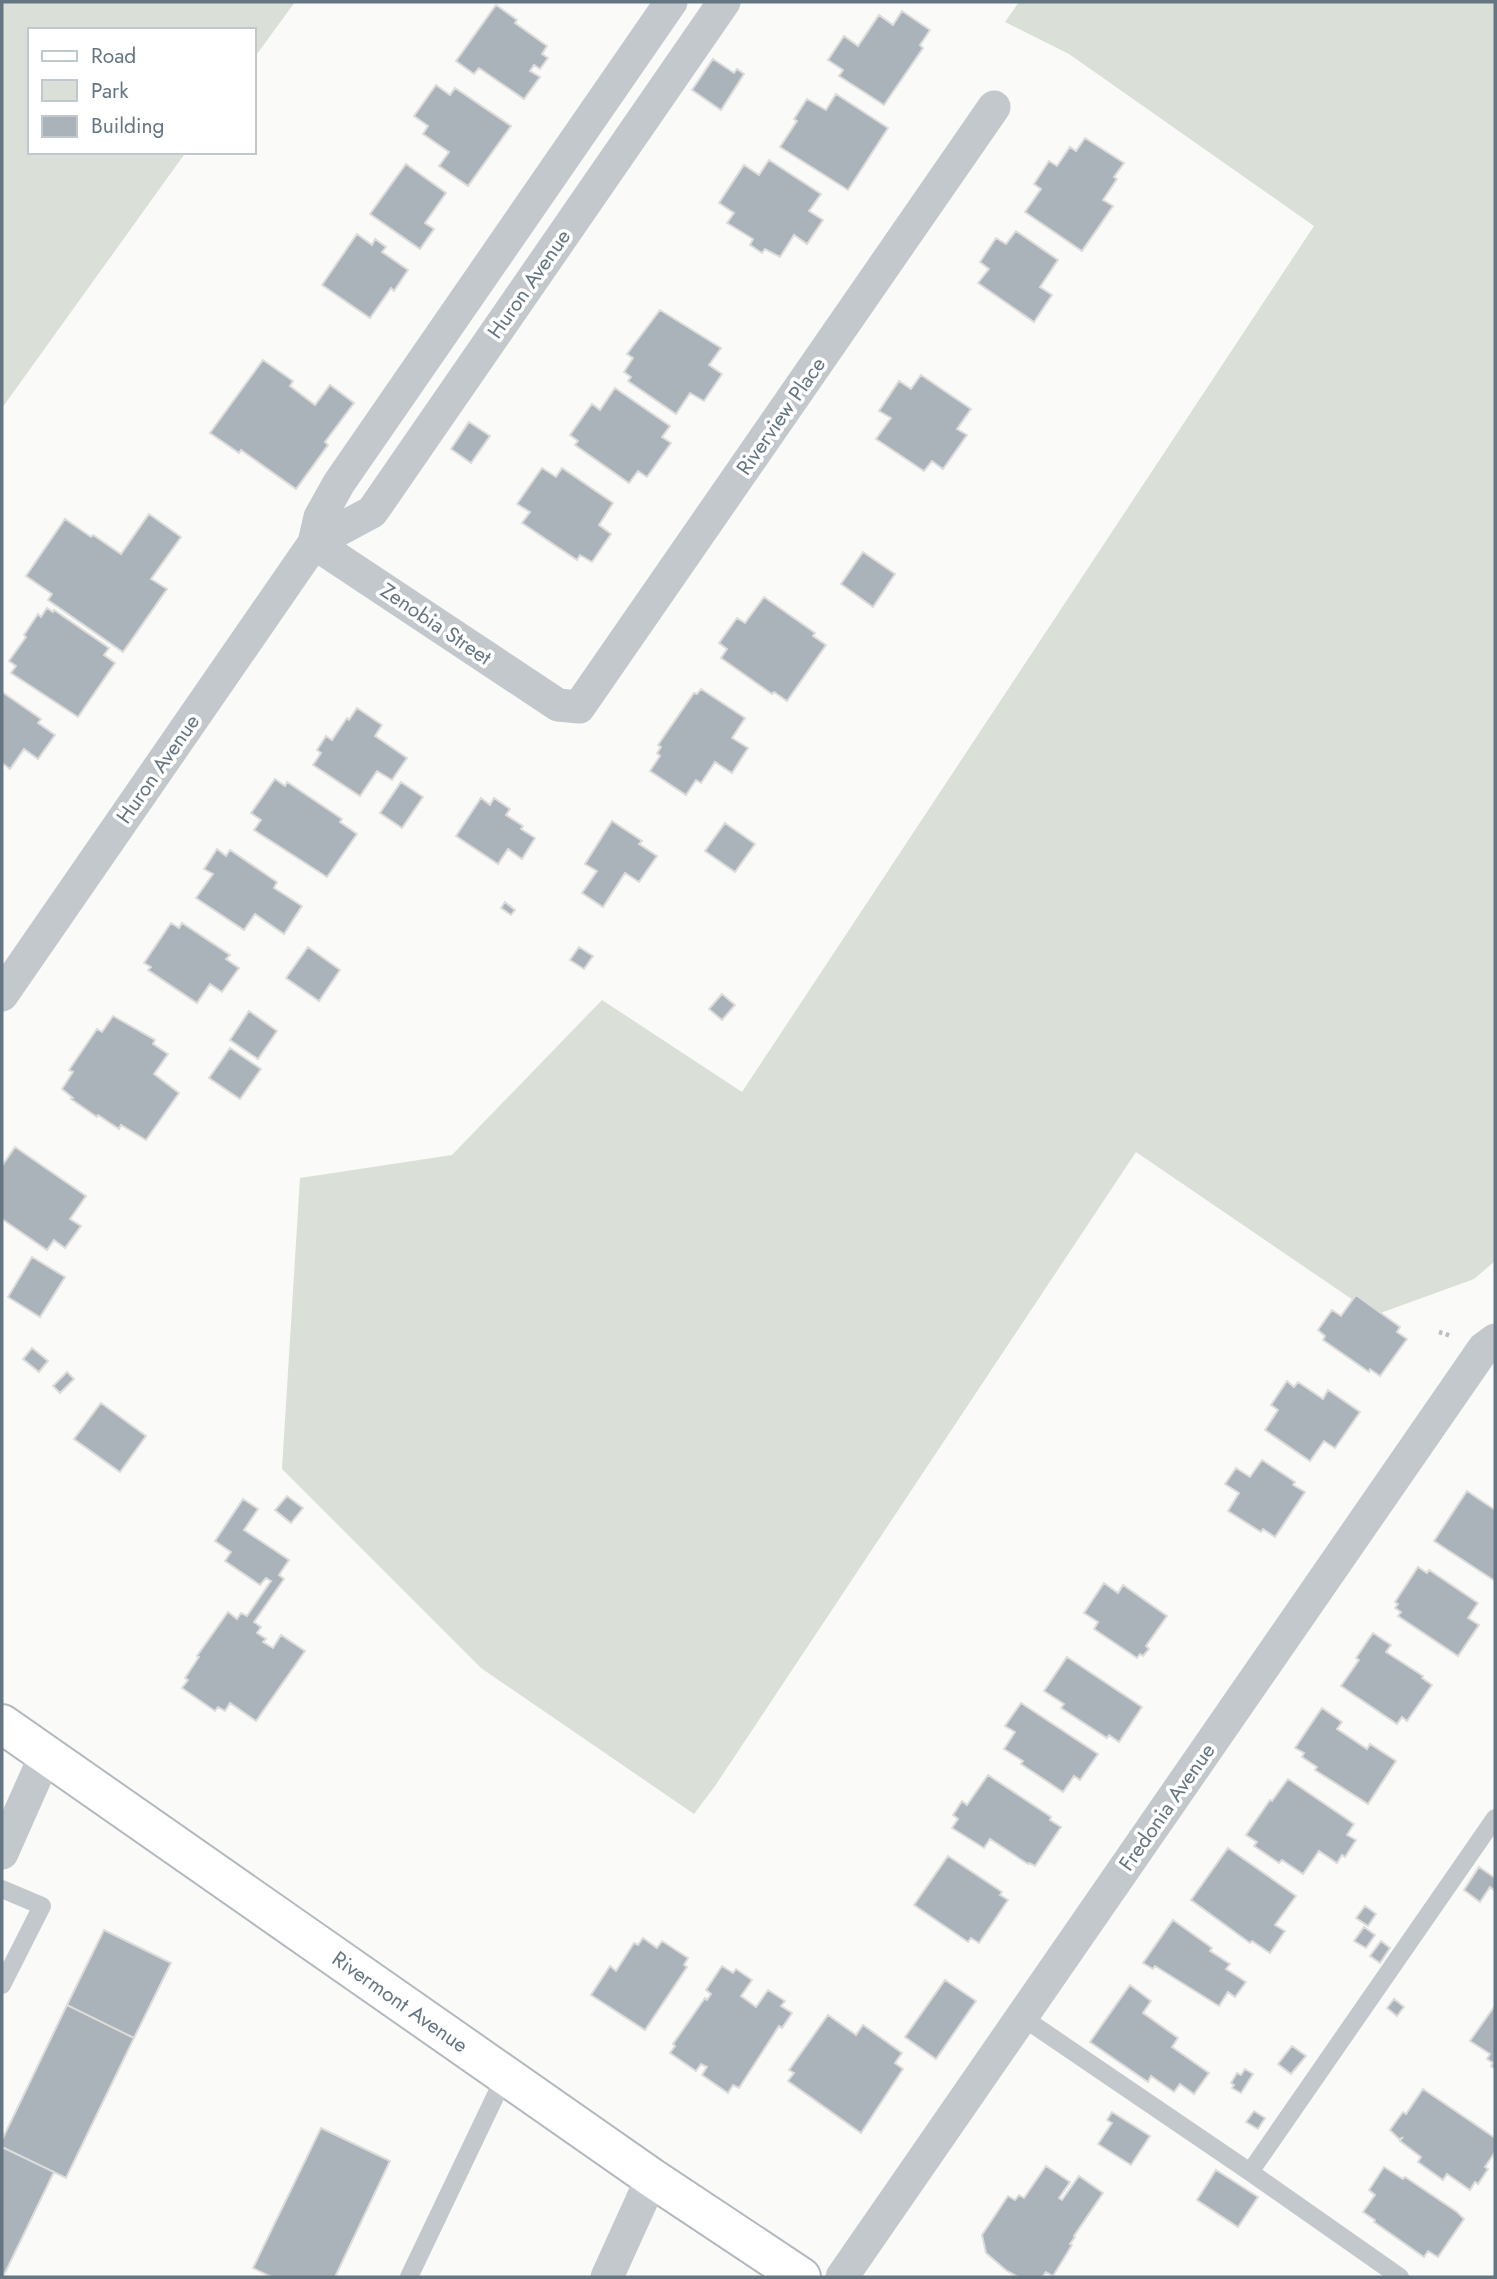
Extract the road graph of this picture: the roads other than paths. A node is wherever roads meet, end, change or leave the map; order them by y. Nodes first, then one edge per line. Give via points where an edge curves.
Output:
1 (671, 2) edge
2 (724, 2) edge
3 (995, 107) dead end
4 (314, 543) junction
5 (558, 705) joint
6 (2, 995) edge
7 (1492, 1348) edge
8 (2, 1724) edge
9 (46, 1754) junction
10 (1495, 1818) edge
11 (2, 1853) edge
12 (2, 1889) edge
13 (2, 1985) edge
14 (1022, 2017) junction
15 (505, 2076) junction
16 (1250, 2172) junction
17 (652, 2178) junction
18 (409, 2277) edge
19 (607, 2277) edge
20 (801, 2277) edge
21 (842, 2277) edge
22 (1400, 2277) edge

1 - 4 street, Huron Avenue via 339,483 320,517
2 - 4 street, Huron Avenue via 372,512
3 - 5 street, Riverview Place via 579,707
4 - 5 street, Zenobia Street
4 - 6 street, Huron Avenue
7 - 14 street, Fredonia Avenue
8 - 9 main road, Rivermont Avenue
9 - 11 street
9 - 15 main road, Rivermont Avenue
10 - 16 lane
12 - 13 lane via 42,1906
14 - 16 lane
14 - 21 street, Fredonia Avenue
15 - 17 main road, Rivermont Avenue
15 - 18 lane
16 - 22 lane
17 - 19 street
17 - 20 main road, Rivermont Avenue

